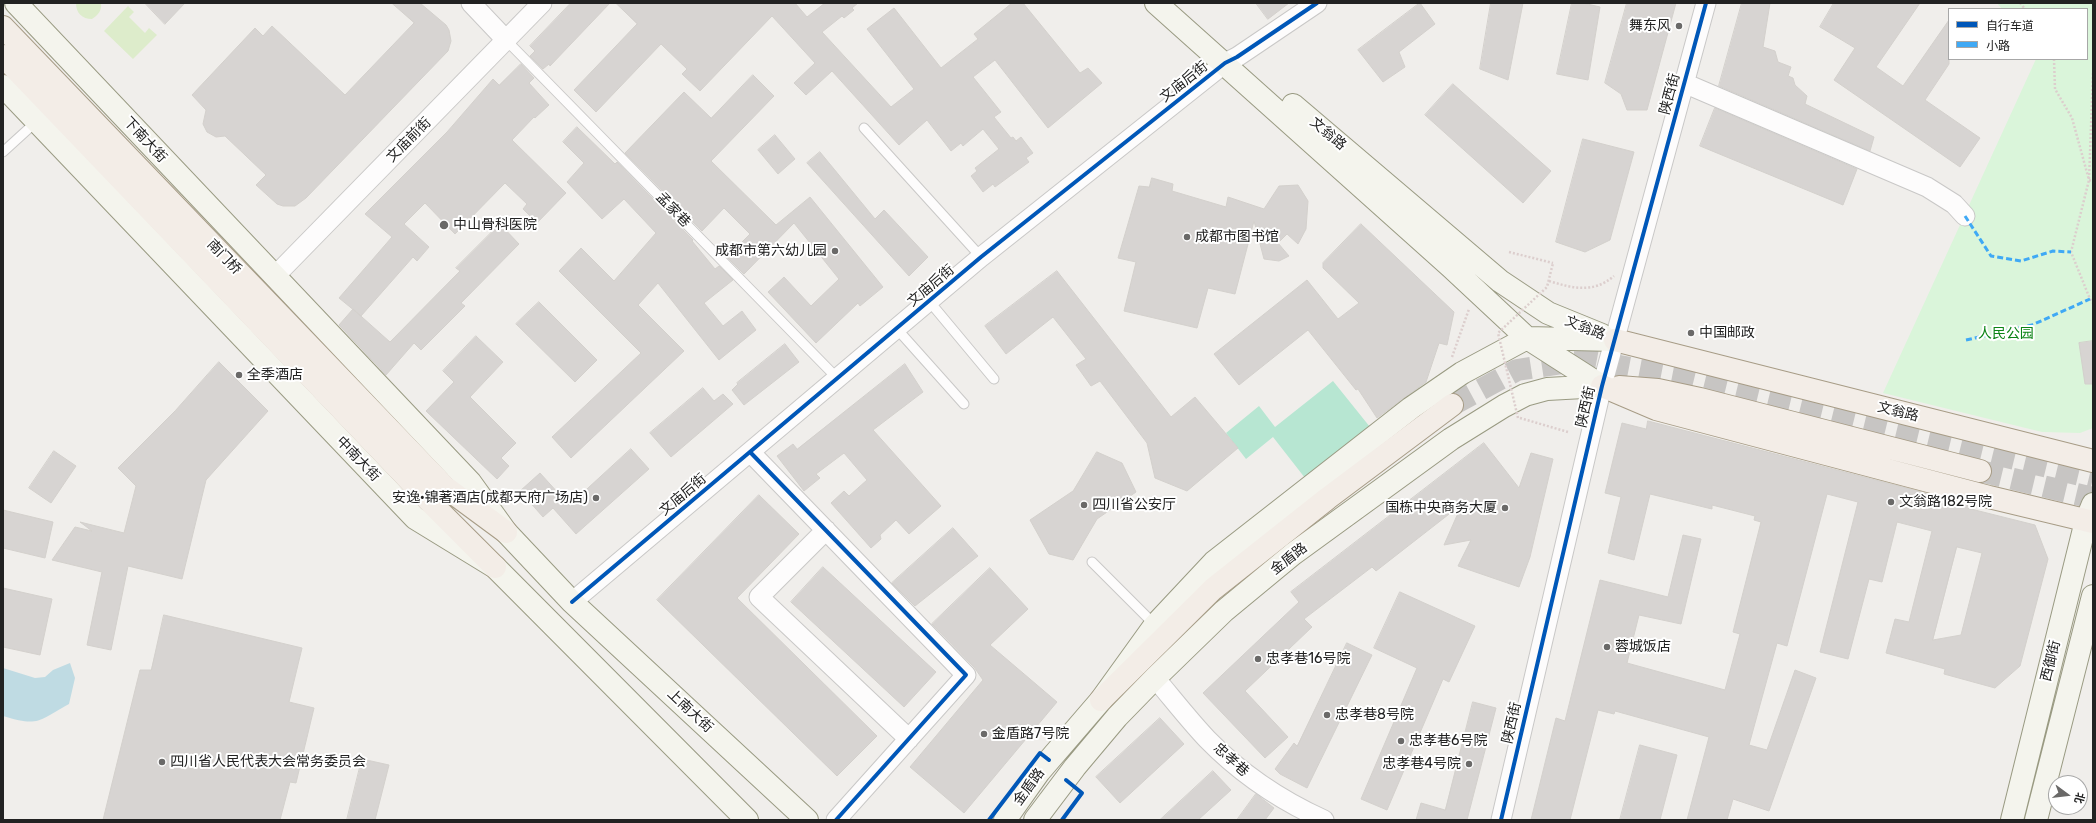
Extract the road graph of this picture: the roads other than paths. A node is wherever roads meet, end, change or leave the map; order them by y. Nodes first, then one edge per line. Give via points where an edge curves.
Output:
1 (16, 3) edge
2 (471, 3) edge
3 (542, 3) edge
4 (1156, 3) edge
5 (1176, 3) edge
6 (1316, 3) edge
7 (1706, 3) edge
8 (3, 27) edge
9 (507, 40) junction
10 (3, 56) edge
11 (1231, 60) junction
12 (1684, 83) junction
13 (3, 86) edge
14 (37, 121) junction
15 (864, 128) dead end
16 (3, 152) edge
17 (1964, 216) dead end
18 (981, 257) junction
19 (275, 276) junction
20 (930, 301) junction
21 (897, 329) junction
22 (1527, 338) junction
23 (1615, 340) junction
24 (838, 378) junction
25 (994, 379) dead end
26 (1602, 386) junction
27 (964, 404) dead end
28 (1452, 405) tunnel mouth
29 (751, 453) junction
30 (2093, 461) edge
31 (1980, 471) tunnel mouth
32 (438, 495) junction
33 (2091, 516) edge
34 (826, 530) junction
35 (506, 532) junction
36 (1092, 562) dead end
37 (496, 567) junction
38 (2093, 596) edge
39 (572, 602) junction
40 (1155, 625) junction
41 (1155, 678) junction
42 (1101, 700) junction
43 (909, 739) junction
44 (747, 820) edge
45 (807, 820) edge
46 (836, 820) edge
47 (1005, 820) edge
48 (1035, 820) edge
49 (1324, 820) edge
50 (1500, 820) edge
51 (2012, 820) edge
52 (2036, 820) edge

1 - 19 main road, 下南大街
2 - 9 street
3 - 9 street, 文庙前街
4 - 11 main road, 文翁路
5 - 11 main road, 文翁路
6 - 11 street, 文庙后街
7 - 12 street, 陕西街
8 - 32 main road, 南门桥
9 - 19 street, 文庙前街
9 - 24 lane, 孟家巷
10 - 32 main road, 南门桥
11 - 18 street, 文庙后街
11 - 22 main road, 文翁路
11 - 23 main road, 文翁路 via 1500,281 1548,313
12 - 17 street via 1927,187 1954,204
12 - 23 street, 陕西街
13 - 14 main road
14 - 16 lane
14 - 37 main road, 中南大街 via 415,518
15 - 18 lane
18 - 20 street, 文庙后街
19 - 35 main road via 470,482
20 - 21 street, 文庙后街
20 - 25 lane
21 - 24 street, 文庙后街
21 - 27 lane
22 - 23 main road, 金盾路
22 - 26 main road, 文翁路
22 - 40 main road, 金盾路 via 1462,373 1411,408 1214,562
23 - 26 street, 陕西街
23 - 30 main road, 文翁路
24 - 29 street, 文庙后街
26 - 31 main road, 文翁路 via 1658,390 1700,399
26 - 33 main road, 文翁路 via 1656,409
26 - 41 main road, 金盾路 via 1547,389 1525,395 1451,439 1293,554 1224,611
26 - 50 street, 陕西街
28 - 42 main road, 金盾路 via 1213,589
29 - 34 street
29 - 39 street, 文庙后街
32 - 35 main road
32 - 37 main road, 中南大街
33 - 51 main road, 西御街
34 - 43 street via 966,675
34 - 43 street via 759,597
35 - 39 main road
36 - 40 lane
37 - 44 main road, 中南大街
38 - 52 main road, 西御街
39 - 45 main road, 上南大街
40 - 42 main road, 金盾路
41 - 48 main road, 金盾路 via 1117,717
41 - 49 street, 忠孝巷 via 1207,739 1249,777 1299,809
42 - 47 main road, 金盾路 via 1039,772
43 - 46 street

